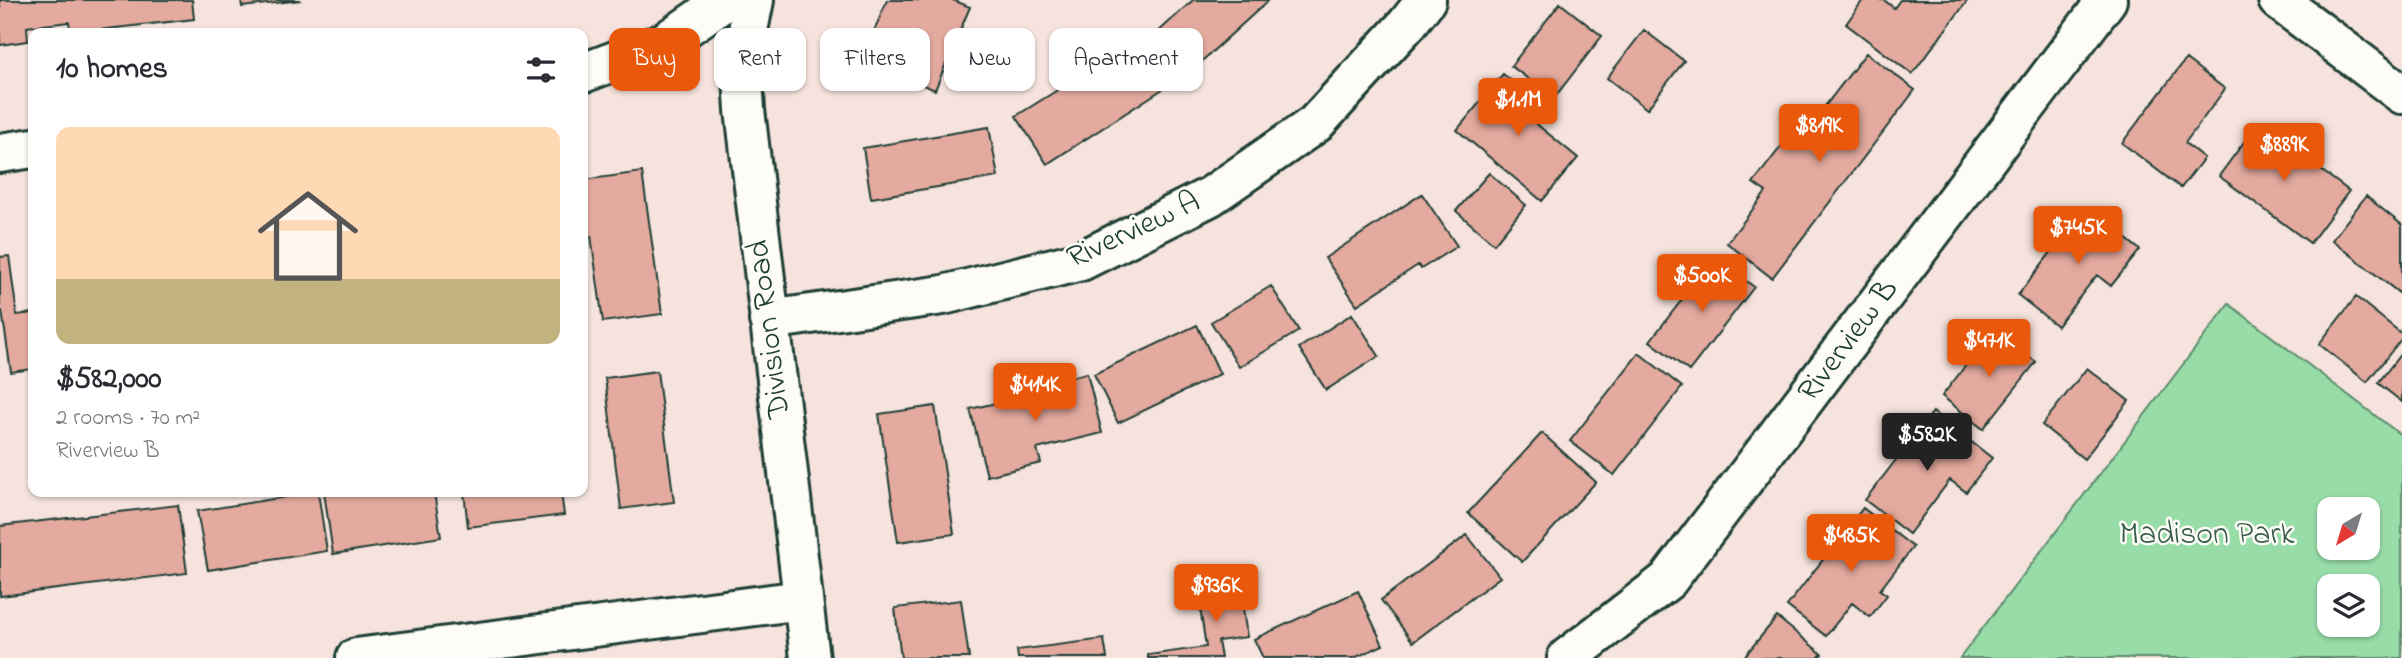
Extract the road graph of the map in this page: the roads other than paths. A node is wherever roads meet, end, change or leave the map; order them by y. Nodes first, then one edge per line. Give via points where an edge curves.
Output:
1 (726, 0) edge
2 (754, 0) edge
3 (1426, 0) edge
4 (2107, 0) edge
5 (2278, 0) edge
6 (588, 71) edge
7 (2402, 94) edge
8 (28, 149) edge
9 (0, 153) edge
10 (769, 320) junction
11 (802, 600) junction
12 (356, 658) edge
13 (810, 658) edge
14 (1567, 658) edge

1 - 6 street via 665,42
2 - 10 street, Division Road via 742,61
3 - 10 street, Riverview A via 1315,124 1211,195 1081,261 943,295
4 - 14 street, Riverview B via 1668,580
5 - 7 street
8 - 9 street
10 - 11 street, Division Road
11 - 12 street
11 - 13 street, Division Road

